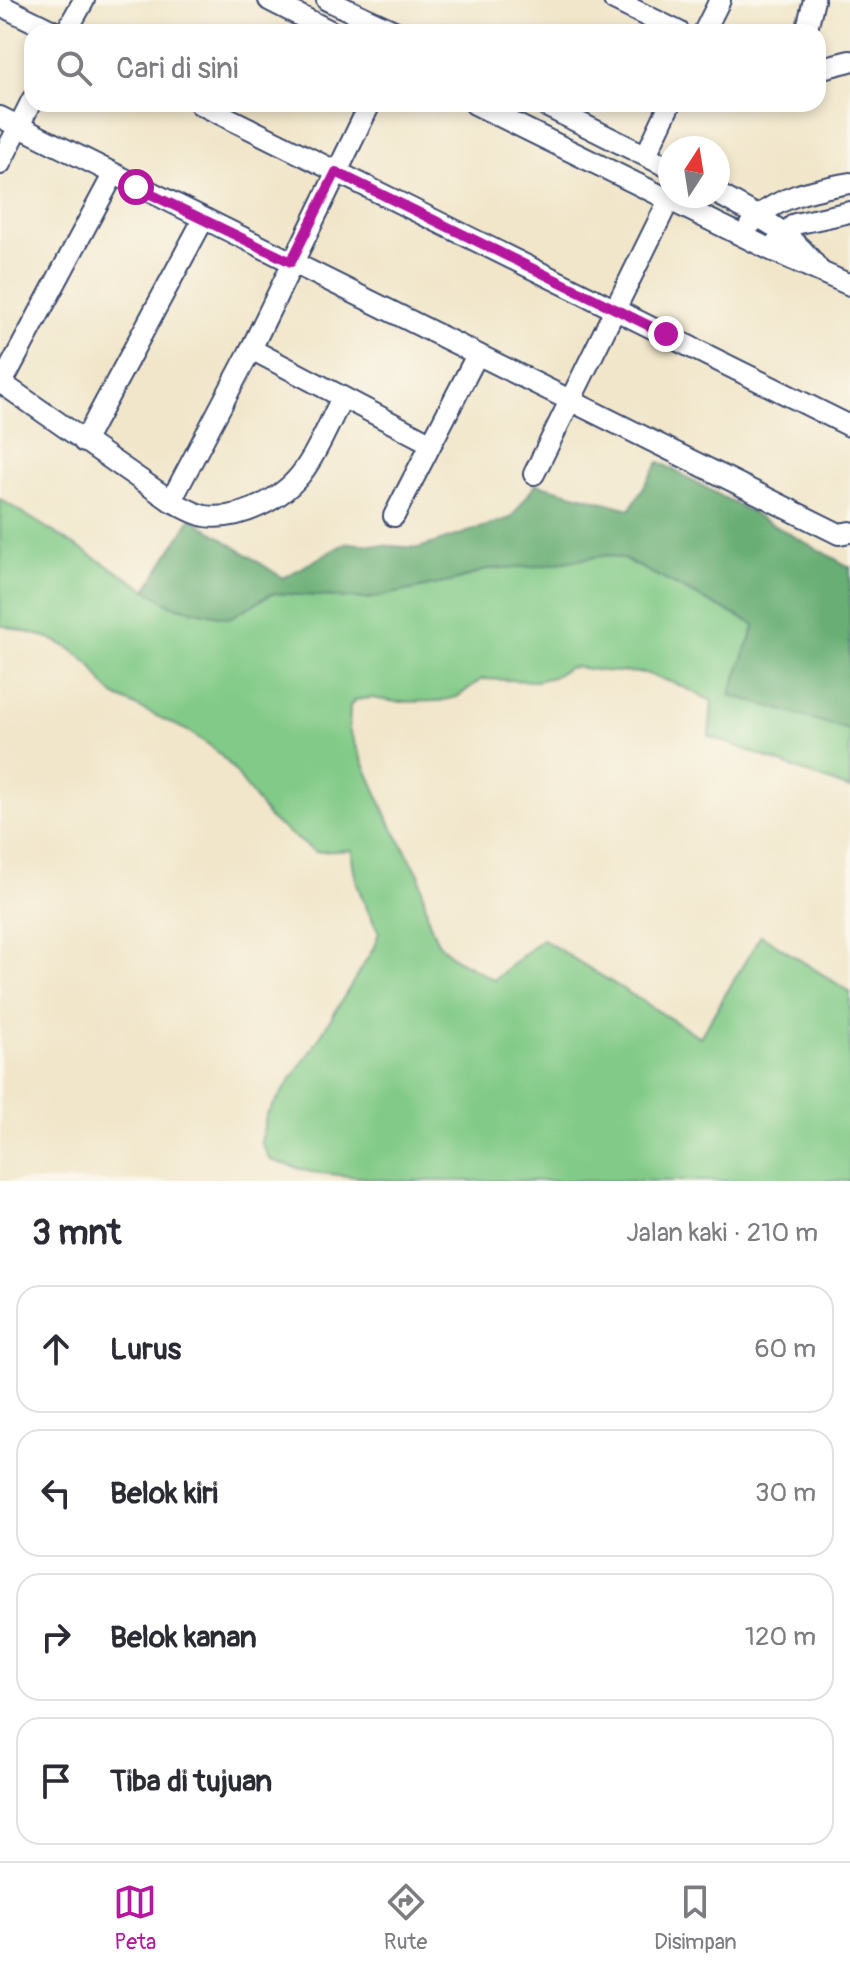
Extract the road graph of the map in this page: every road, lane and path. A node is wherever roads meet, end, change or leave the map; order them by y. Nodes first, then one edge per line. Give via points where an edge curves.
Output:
1 (84, 0) edge
2 (269, 0) edge
3 (327, 0) edge
4 (614, 0) edge
5 (720, 0) edge
6 (814, 0) edge
7 (0, 5) edge
8 (39, 24) edge
9 (70, 24) edge
10 (316, 24) edge
11 (379, 24) edge
12 (663, 24) edge
13 (708, 24) edge
14 (808, 24) edge
15 (850, 61) edge
16 (826, 67) edge
17 (24, 108) edge
18 (216, 112) edge
19 (366, 112) edge
20 (491, 112) edge
21 (558, 112) edge
22 (666, 112) edge
23 (9, 122) edge
24 (646, 155) junction
25 (658, 162) edge
26 (0, 164) edge
27 (336, 172) junction
28 (113, 175) junction
29 (840, 185) edge
30 (658, 195) edge
31 (730, 201) edge
32 (665, 208) edge
33 (686, 208) edge
34 (844, 213) edge
35 (757, 216) junction
36 (203, 220) junction
37 (785, 233) junction
38 (742, 235) junction
39 (769, 249) junction
40 (291, 262) junction
41 (820, 271) junction
42 (850, 285) edge
43 (614, 308) junction
44 (251, 349) junction
45 (477, 355) junction
46 (1, 382) edge
47 (342, 398) junction
48 (571, 401) junction
49 (850, 426) edge
50 (84, 442) junction
51 (430, 443) junction
52 (534, 474) dead end
53 (171, 501) junction
54 (394, 516) dead end
55 (850, 532) edge

1 - 9 street
2 - 10 street
3 - 11 street
4 - 12 street
5 - 13 street
6 - 14 street
7 - 8 street
15 - 16 street
17 - 23 street
18 - 27 street
19 - 27 street
20 - 30 street
21 - 24 street
22 - 24 street
23 - 26 street
23 - 28 street
24 - 25 street
27 - 40 street
27 - 43 street
28 - 36 street
28 - 46 street
29 - 34 street
29 - 35 street via 783,201
31 - 35 street
32 - 43 street
33 - 38 street
34 - 37 street via 808,219
35 - 37 street
35 - 38 street
36 - 40 street
36 - 50 street
37 - 39 street
37 - 41 street
38 - 39 street
39 - 41 street
40 - 44 street
40 - 45 street
41 - 42 street
43 - 48 street
43 - 49 street
44 - 47 street
44 - 53 street
45 - 48 street
45 - 51 street
46 - 50 street
47 - 51 street
47 - 53 street via 303,472 251,510 228,518 202,516
48 - 52 street
48 - 55 street via 839,534
50 - 53 street
51 - 54 street

